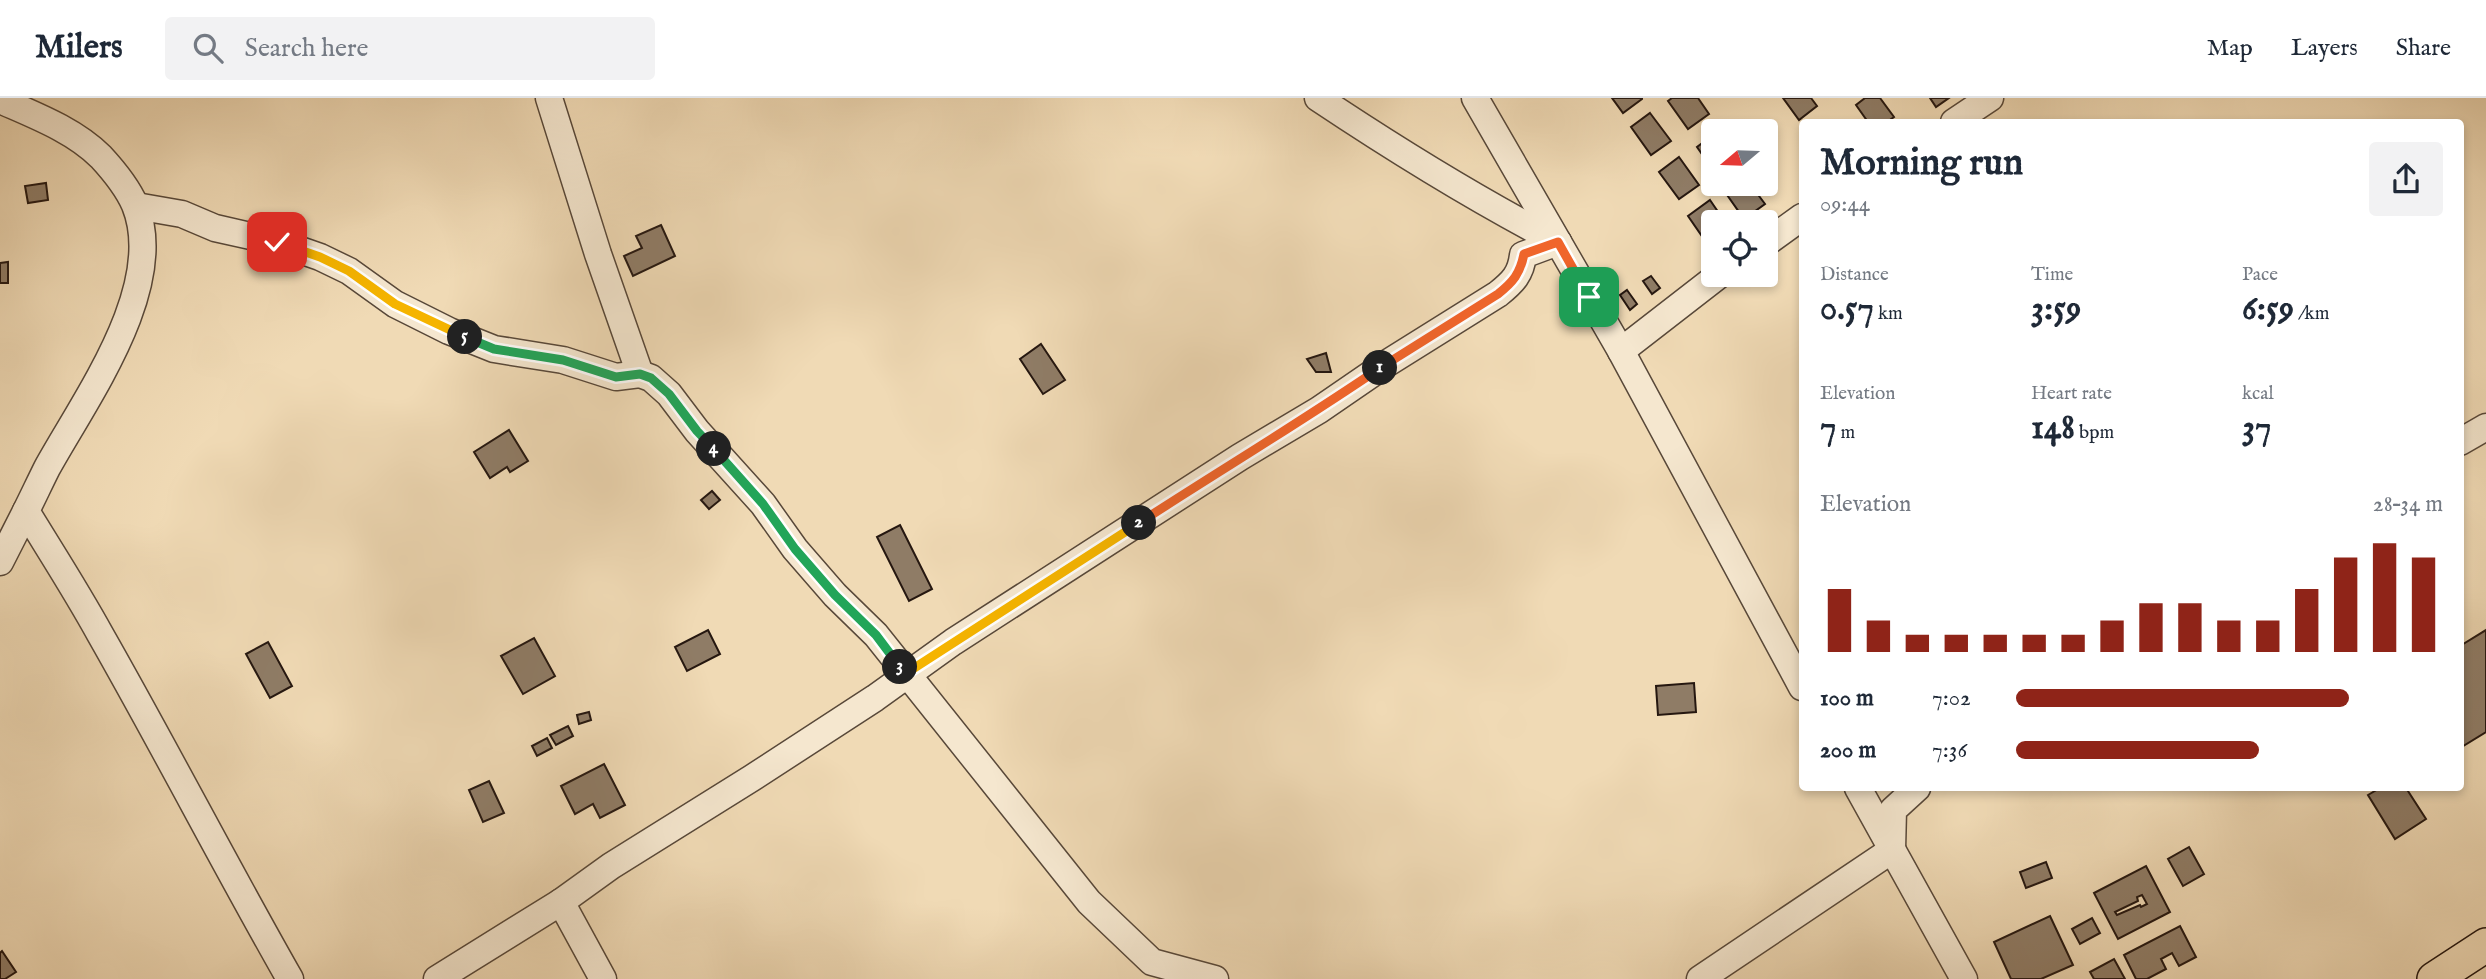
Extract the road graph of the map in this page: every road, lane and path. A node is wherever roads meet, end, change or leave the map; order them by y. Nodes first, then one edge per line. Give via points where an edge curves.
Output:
1 (549, 98) edge
2 (1318, 98) edge
3 (1475, 98) edge
4 (1990, 98) edge
5 (0, 100) edge
6 (1958, 119) edge
7 (136, 206) junction
8 (1799, 220) edge
9 (1778, 235) edge
10 (1558, 242) junction
11 (1704, 287) edge
12 (1621, 351) junction
13 (640, 374) junction
14 (2486, 427) edge
15 (2464, 440) edge
16 (26, 511) junction
17 (0, 562) edge
18 (905, 674) junction
19 (1799, 681) edge
20 (1860, 791) edge
21 (1914, 791) edge
22 (1892, 850) junction
23 (561, 902) junction
24 (2486, 945) edge
25 (290, 979) edge
26 (436, 979) edge
27 (603, 979) edge
28 (1216, 979) edge
29 (1700, 979) edge
30 (1964, 979) edge
31 (2434, 979) edge

1 - 13 street
2 - 10 street via 1404,156
3 - 10 street
4 - 6 street
5 - 7 street via 63,130 100,157
7 - 13 street via 182,214 215,228 320,257 349,271 395,304 494,349 563,360 616,377
7 - 16 street via 143,248 139,282 109,360
8 - 9 street
10 - 12 street
10 - 18 street via 1524,254 1515,280 1498,294
11 - 12 street
12 - 19 street
13 - 18 street via 669,394 763,504 795,549 876,635
14 - 15 street
16 - 17 street
16 - 25 street via 98,631
18 - 23 street
18 - 28 street via 1089,902 1152,962
20 - 22 street
21 - 22 street via 1893,810
22 - 29 street
22 - 30 street
23 - 26 street
23 - 27 street
24 - 31 main road

